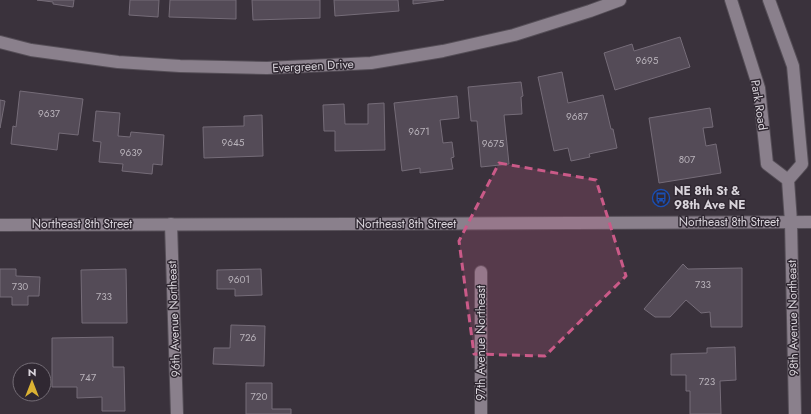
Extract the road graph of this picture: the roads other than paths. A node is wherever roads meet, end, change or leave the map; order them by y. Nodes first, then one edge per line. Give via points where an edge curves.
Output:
1 (620, 0) edge
2 (731, 0) edge
3 (770, 0) edge
4 (0, 42) edge
5 (788, 180) junction
6 (791, 222) junction
7 (811, 222) edge
8 (0, 224) edge
9 (171, 224) junction
10 (481, 272) dead end
11 (177, 414) edge
12 (481, 414) edge
13 (795, 414) edge

1 - 4 street, Evergreen Drive via 514,35 443,51 371,63 267,68 180,66 118,62 31,50
2 - 5 street, Park Road via 759,88 767,164
3 - 5 street via 794,66 802,164
5 - 6 street
6 - 7 street, Northeast 8th Street
6 - 9 street, Northeast 8th Street
6 - 13 street, 98th Avenue Northeast
8 - 9 street, Northeast 8th Street
9 - 11 street, 96th Avenue Northeast
10 - 12 street, 97th Avenue Northeast

